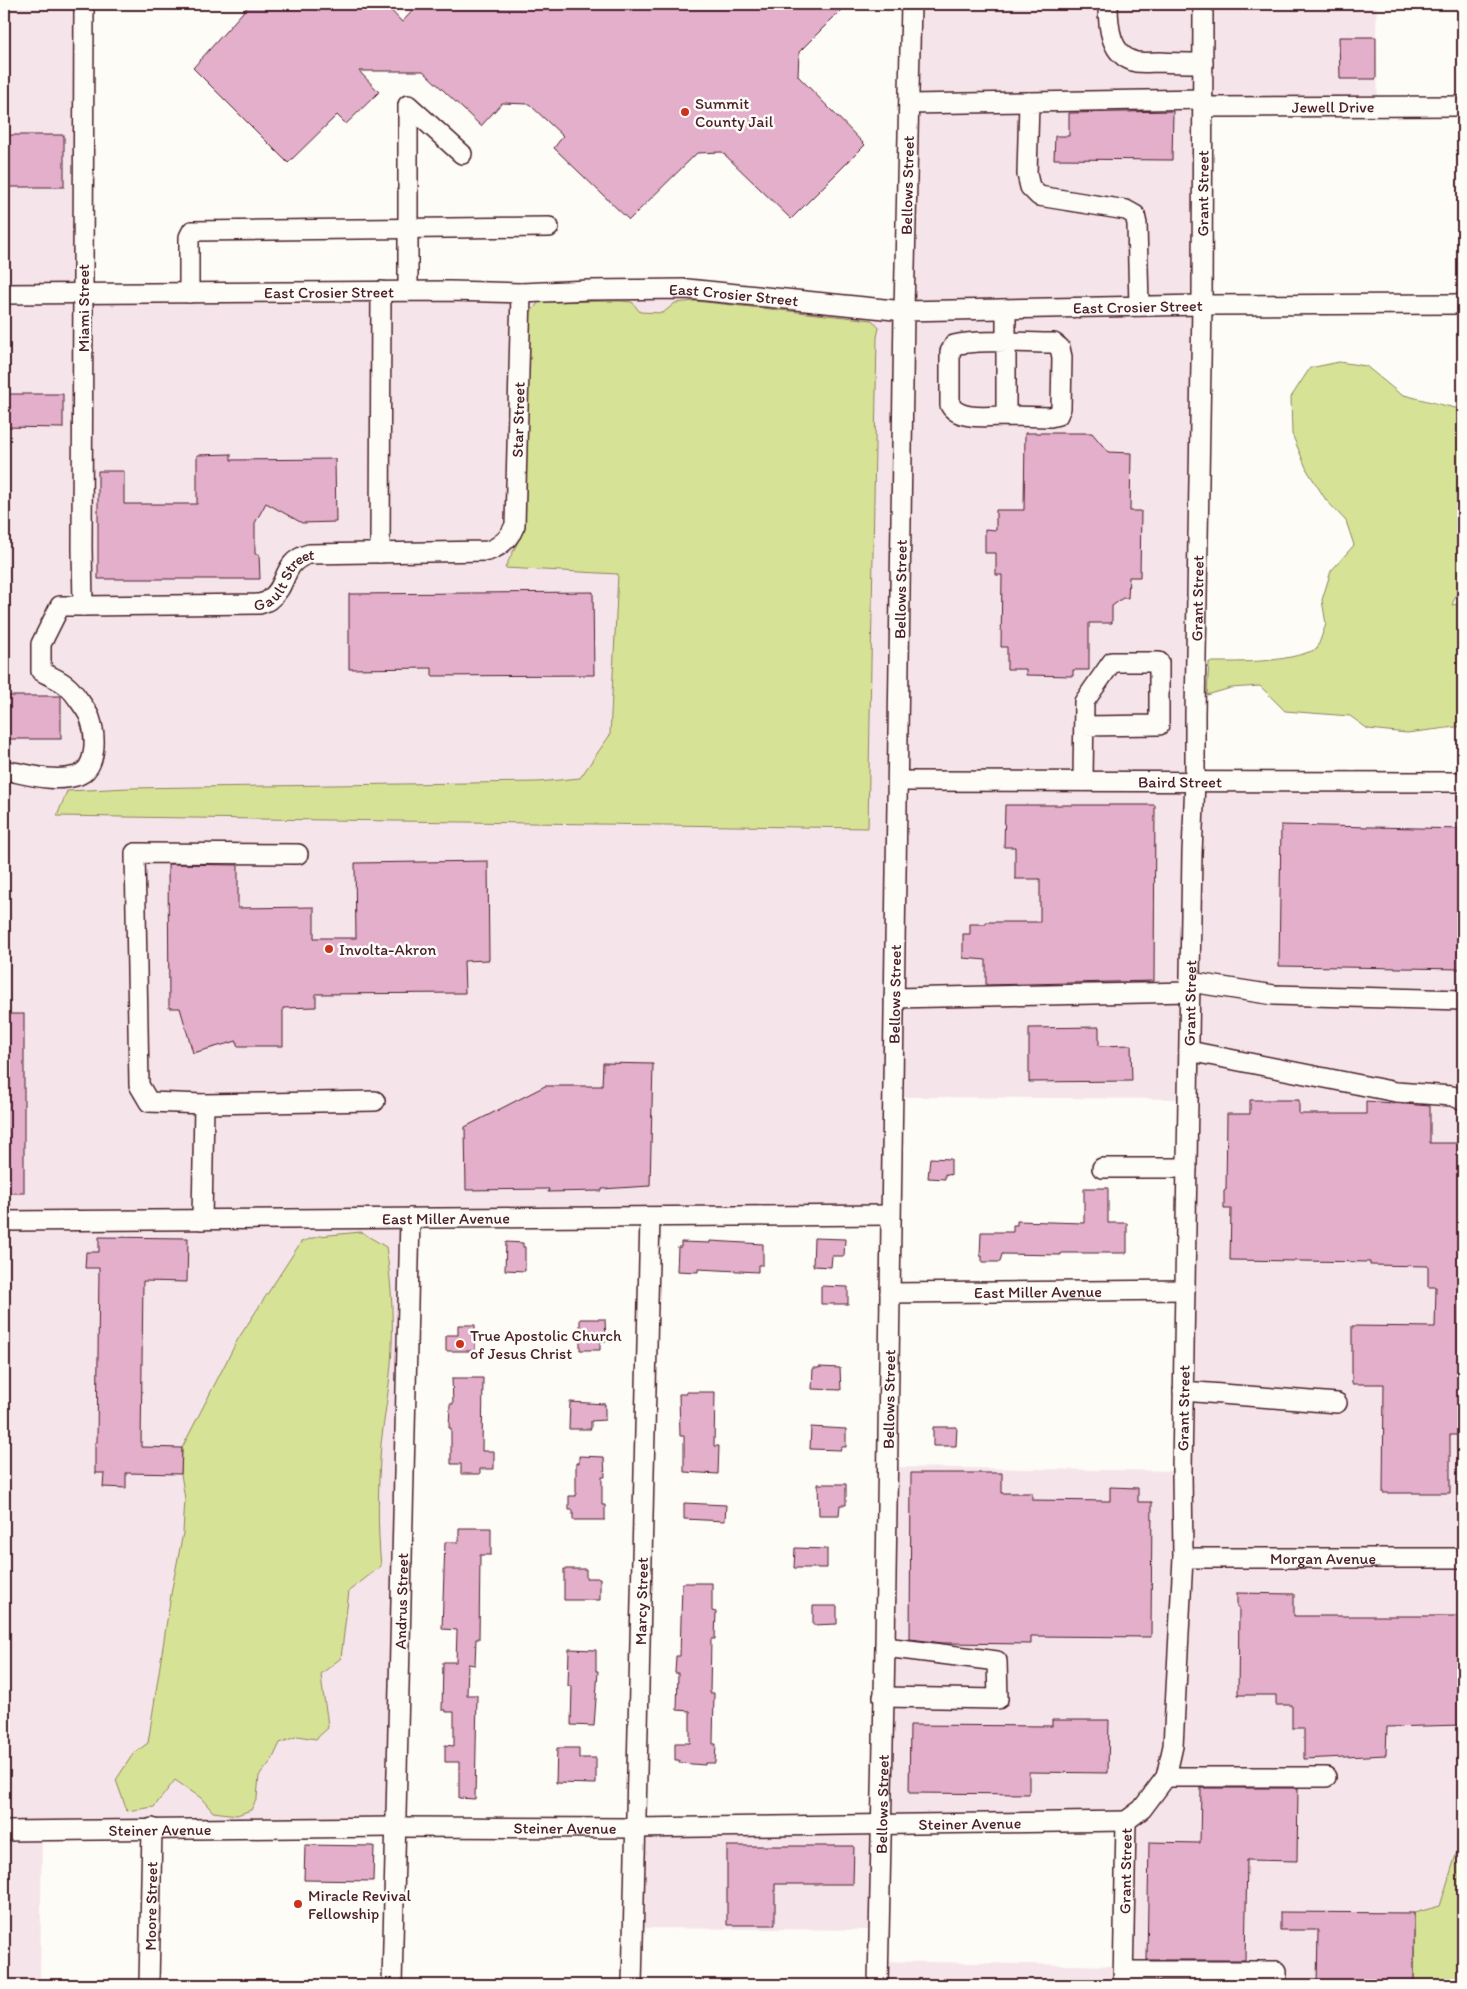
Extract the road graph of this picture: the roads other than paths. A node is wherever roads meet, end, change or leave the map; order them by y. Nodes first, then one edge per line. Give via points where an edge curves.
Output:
1 (84, 4) edge
2 (911, 4) edge
3 (1108, 4) edge
4 (1204, 4) edge
5 (1203, 63) junction
6 (1029, 102) junction
7 (1203, 103) junction
8 (909, 104) junction
9 (1463, 106) edge
10 (462, 154) dead end
11 (408, 228) junction
12 (549, 228) dead end
13 (382, 291) junction
14 (408, 291) junction
15 (189, 293) junction
16 (521, 293) junction
17 (4, 294) edge
18 (84, 294) junction
19 (1463, 304) edge
20 (1202, 305) junction
21 (1139, 306) junction
22 (1006, 309) junction
23 (904, 310) junction
24 (1006, 343) junction
25 (1006, 416) junction
26 (503, 543) joint
27 (380, 553) junction
28 (87, 606) junction
29 (1084, 726) junction
30 (4, 770) edge
31 (898, 781) junction
32 (1083, 781) junction
33 (1195, 781) junction
34 (1463, 782) edge
35 (298, 854) dead end
36 (1190, 987) junction
37 (894, 998) junction
38 (1463, 1000) edge
39 (1190, 1051) junction
40 (1463, 1100) edge
41 (375, 1101) dead end
42 (204, 1104) junction
43 (1102, 1168) dead end
44 (1188, 1168) junction
45 (890, 1215) junction
46 (650, 1217) junction
47 (410, 1218) junction
48 (202, 1220) junction
49 (4, 1221) edge
50 (1185, 1290) junction
51 (890, 1293) junction
52 (1183, 1391) junction
53 (1338, 1404) dead end
54 (1183, 1558) junction
55 (1463, 1558) edge
56 (885, 1647) junction
57 (883, 1697) junction
58 (1326, 1777) dead end
59 (1166, 1778) junction
60 (1126, 1821) junction
61 (880, 1823) junction
62 (395, 1827) junction
63 (152, 1828) junction
64 (636, 1828) junction
65 (4, 1831) edge
66 (1124, 1978) edge
67 (149, 1985) edge
68 (392, 1985) edge
69 (632, 1985) edge
70 (878, 1985) edge
71 (1277, 1985) edge

1 - 18 street, Miami Street
2 - 8 street, Bellows Street
3 - 5 street via 1112,39 1118,51 1127,58 1137,62
4 - 5 street, Grant Street
5 - 7 street, Grant Street
6 - 7 street, Jewell Drive
6 - 8 street, Jewell Drive
6 - 21 street via 1027,174 1030,187 1040,196 1126,210 1135,215 1138,224
7 - 9 street, Jewell Drive
7 - 20 street, Grant Street
8 - 23 street, Bellows Street
10 - 11 street via 408,105
11 - 12 street
11 - 14 street
11 - 15 street via 192,231 189,237
13 - 14 street, East Crosier Street
13 - 15 street, East Crosier Street
13 - 27 street
14 - 16 street, East Crosier Street
15 - 18 street, East Crosier Street
16 - 23 street, East Crosier Street via 687,289
16 - 26 street, Star Street via 515,525
17 - 18 street, East Crosier Street
18 - 28 street, Miami Street via 82,538
19 - 20 street, East Crosier Street
20 - 21 street, East Crosier Street
20 - 33 street, Grant Street
21 - 22 street, East Crosier Street
22 - 23 street, East Crosier Street
22 - 24 street
23 - 31 street, Bellows Street
24 - 25 street
24 - 25 street via 963,342 954,345 950,352 950,405 953,411 964,415
24 - 25 street via 1054,343 1060,348 1062,357 1061,408 1058,415
26 - 27 street, Gault Street via 488,552
27 - 28 street, Gault Street via 300,556 291,564 278,591 270,600 259,604
28 - 30 street via 60,606 41,644 41,671 68,687 90,717 95,746 90,764 76,777 54,778
29 - 29 street via 1084,702 1112,662 1159,662 1159,725
29 - 32 street
31 - 32 street, Baird Street
31 - 37 street, Bellows Street
32 - 33 street, Baird Street
33 - 34 street, Baird Street
33 - 36 street, Grant Street
35 - 42 street via 135,853 139,1085 149,1102
36 - 37 street
36 - 38 street via 1274,995
36 - 39 street, Grant Street
37 - 45 street, Bellows Street
39 - 40 street via 1396,1092 1452,1096
39 - 44 street, Grant Street
41 - 42 street
42 - 48 street
43 - 44 street
44 - 50 street, Grant Street
45 - 46 street, East Miller Avenue
45 - 51 street, Bellows Street
46 - 47 street, East Miller Avenue
46 - 64 street, Marcy Street
47 - 48 street, East Miller Avenue
47 - 62 street, Andrus Street
48 - 49 street, East Miller Avenue
50 - 51 street, East Miller Avenue
50 - 52 street, Grant Street
51 - 56 street, Bellows Street
52 - 53 street
52 - 54 street, Grant Street
54 - 55 street, Morgan Avenue
54 - 59 street, Grant Street via 1173,1746
56 - 57 street, Bellows Street
56 - 57 street via 997,1662 998,1699
57 - 61 street, Bellows Street
58 - 59 street
59 - 60 street, Grant Street via 1142,1809
60 - 61 street, Steiner Avenue
60 - 66 street, Grant Street
61 - 64 street, Steiner Avenue
61 - 70 street, Bellows Street
62 - 63 street, Steiner Avenue
62 - 64 street, Steiner Avenue
62 - 68 street, Andrus Street
63 - 65 street, Steiner Avenue
63 - 67 street, Moore Street
64 - 69 street, Marcy Street
66 - 71 street via 1277,1971

